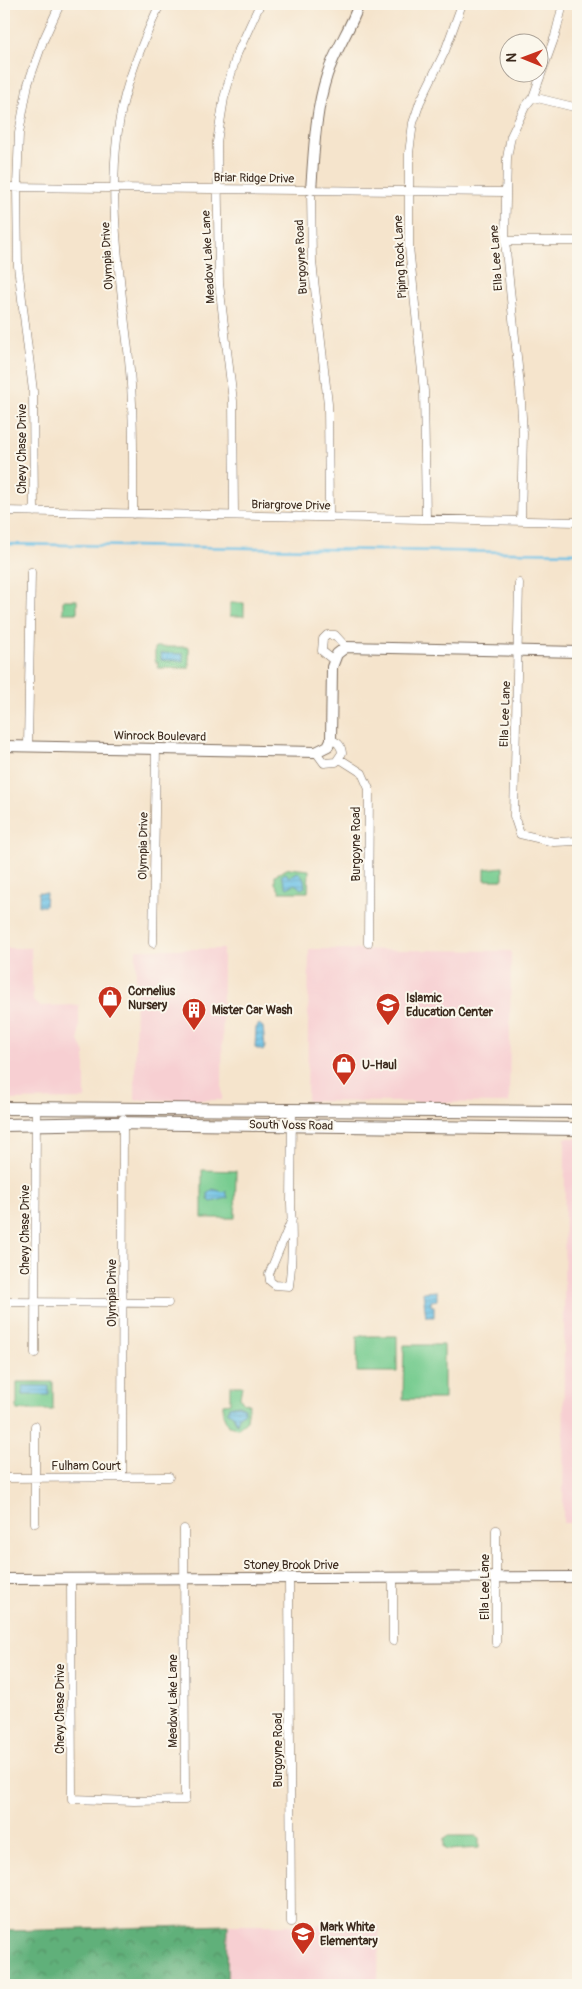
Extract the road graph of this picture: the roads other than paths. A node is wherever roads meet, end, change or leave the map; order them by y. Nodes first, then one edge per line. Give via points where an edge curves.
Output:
1 (60, 4) edge
2 (160, 4) edge
3 (260, 4) edge
4 (359, 4) edge
5 (462, 4) edge
6 (563, 4) edge
7 (533, 97) junction
8 (578, 108) edge
9 (4, 187) edge
10 (17, 187) junction
11 (116, 188) junction
12 (217, 189) junction
13 (311, 190) junction
14 (409, 191) junction
15 (505, 192) junction
16 (505, 241) junction
17 (578, 241) edge
18 (4, 511) edge
19 (34, 512) junction
20 (132, 514) junction
21 (234, 515) junction
22 (329, 517) junction
23 (426, 519) junction
24 (521, 520) junction
25 (578, 522) edge
26 (31, 572) dead end
27 (519, 583) dead end
28 (346, 647) junction
29 (518, 651) junction
30 (578, 652) edge
31 (333, 660) junction
32 (331, 740) junction
33 (4, 746) edge
34 (28, 746) junction
35 (156, 748) junction
36 (316, 752) junction
37 (340, 759) junction
38 (578, 841) edge
39 (153, 943) dead end
40 (368, 943) dead end
41 (4, 1108) edge
42 (36, 1108) junction
43 (123, 1109) junction
44 (292, 1110) junction
45 (392, 1111) junction
46 (486, 1111) junction
47 (578, 1112) edge
48 (36, 1123) junction
49 (123, 1123) junction
50 (4, 1124) edge
51 (291, 1125) junction
52 (392, 1126) junction
53 (486, 1128) junction
54 (578, 1129) edge
55 (292, 1219) junction
56 (4, 1302) edge
57 (35, 1302) junction
58 (123, 1302) junction
59 (168, 1302) dead end
60 (35, 1352) dead end
61 (35, 1426) dead end
62 (122, 1477) junction
63 (168, 1477) dead end
64 (4, 1478) edge
65 (35, 1478) junction
66 (35, 1524) dead end
67 (184, 1529) dead end
68 (496, 1530) dead end
69 (496, 1577) junction
70 (578, 1577) edge
71 (71, 1578) junction
72 (183, 1578) junction
73 (289, 1578) junction
74 (393, 1578) junction
75 (4, 1579) edge
76 (393, 1641) dead end
77 (496, 1643) dead end
78 (112, 1800) joint
79 (291, 1922) dead end

1 - 10 street, Chevy Chase Drive via 28,84 19,134
2 - 11 street, Olympia Drive via 138,51 124,97 117,144
3 - 12 street, Meadow Lake Lane via 237,54 224,98 217,142
4 - 13 street, Burgoyne Road via 327,73 315,130
5 - 14 street, Piping Rock Lane via 413,123
6 - 7 street, Ella Lee Lane
7 - 8 street
7 - 15 street, Ella Lee Lane via 524,107 511,136
9 - 10 street, Briar Ridge Drive
10 - 11 street, Briar Ridge Drive
10 - 19 street, Chevy Chase Drive via 18,266 33,391
11 - 12 street, Briar Ridge Drive
11 - 20 street, Olympia Drive via 121,304 133,414
12 - 13 street, Briar Ridge Drive
12 - 21 street, Meadow Lake Lane via 219,283 233,400
13 - 14 street, Briar Ridge Drive
13 - 22 street, Burgoyne Road via 312,262 328,404
14 - 15 street, Briar Ridge Drive
14 - 23 street, Piping Rock Lane via 412,292 424,390
15 - 16 street, Ella Lee Lane
16 - 17 street
16 - 24 street, Ella Lee Lane via 521,405
18 - 19 street, Briargrove Drive
19 - 20 street, Briargrove Drive
20 - 21 street, Briargrove Drive
21 - 22 street, Briargrove Drive
22 - 23 street, Briargrove Drive
23 - 24 street, Briargrove Drive
24 - 25 street, Briargrove Drive
26 - 34 street
27 - 29 street, Ella Lee Lane
28 - 29 street
28 - 31 street
28 - 31 street via 340,638 327,635 323,639 322,651
29 - 30 street
29 - 38 street, Ella Lee Lane via 514,816 520,834 554,842
31 - 32 street
32 - 36 street via 328,746
32 - 37 street via 341,747
33 - 34 street, Winrock Boulevard
34 - 35 street, Winrock Boulevard
35 - 36 street, Winrock Boulevard
35 - 39 street, Olympia Drive
36 - 37 street, Winrock Boulevard via 324,763 331,764
37 - 40 street, Burgoyne Road via 362,773 369,789
41 - 42 main road, South Voss Road
42 - 43 main road, South Voss Road
42 - 48 street, Chevy Chase Drive
43 - 44 main road, South Voss Road
43 - 49 street, Olympia Drive
44 - 45 main road, South Voss Road
44 - 51 street
45 - 46 main road, South Voss Road
45 - 52 main road
46 - 47 main road, South Voss Road
46 - 53 main road
48 - 49 main road, South Voss Road
48 - 50 main road, South Voss Road
48 - 57 street, Chevy Chase Drive
49 - 51 main road, South Voss Road
49 - 58 street, Olympia Drive
51 - 52 main road, South Voss Road
51 - 55 street
52 - 53 main road, South Voss Road
53 - 54 main road, South Voss Road
55 - 55 street via 269,1274 272,1284 289,1286 294,1256
56 - 57 street
57 - 58 street
57 - 60 street, Chevy Chase Drive
58 - 59 street
58 - 62 street, Olympia Drive
61 - 65 street
62 - 63 street, Fulham Court
62 - 65 street, Fulham Court
64 - 65 street, Fulham Court
65 - 66 street
67 - 72 street, Meadow Lake Lane
68 - 69 street, Ella Lee Lane
69 - 70 street, Stoney Brook Drive
69 - 74 street, Stoney Brook Drive
69 - 77 street, Ella Lee Lane
71 - 72 street, Stoney Brook Drive
71 - 75 street, Stoney Brook Drive
71 - 78 street, Chevy Chase Drive via 72,1799
72 - 73 street, Stoney Brook Drive
72 - 78 street, Meadow Lake Lane via 185,1800
73 - 74 street, Stoney Brook Drive
73 - 79 street, Burgoyne Road
74 - 76 street

